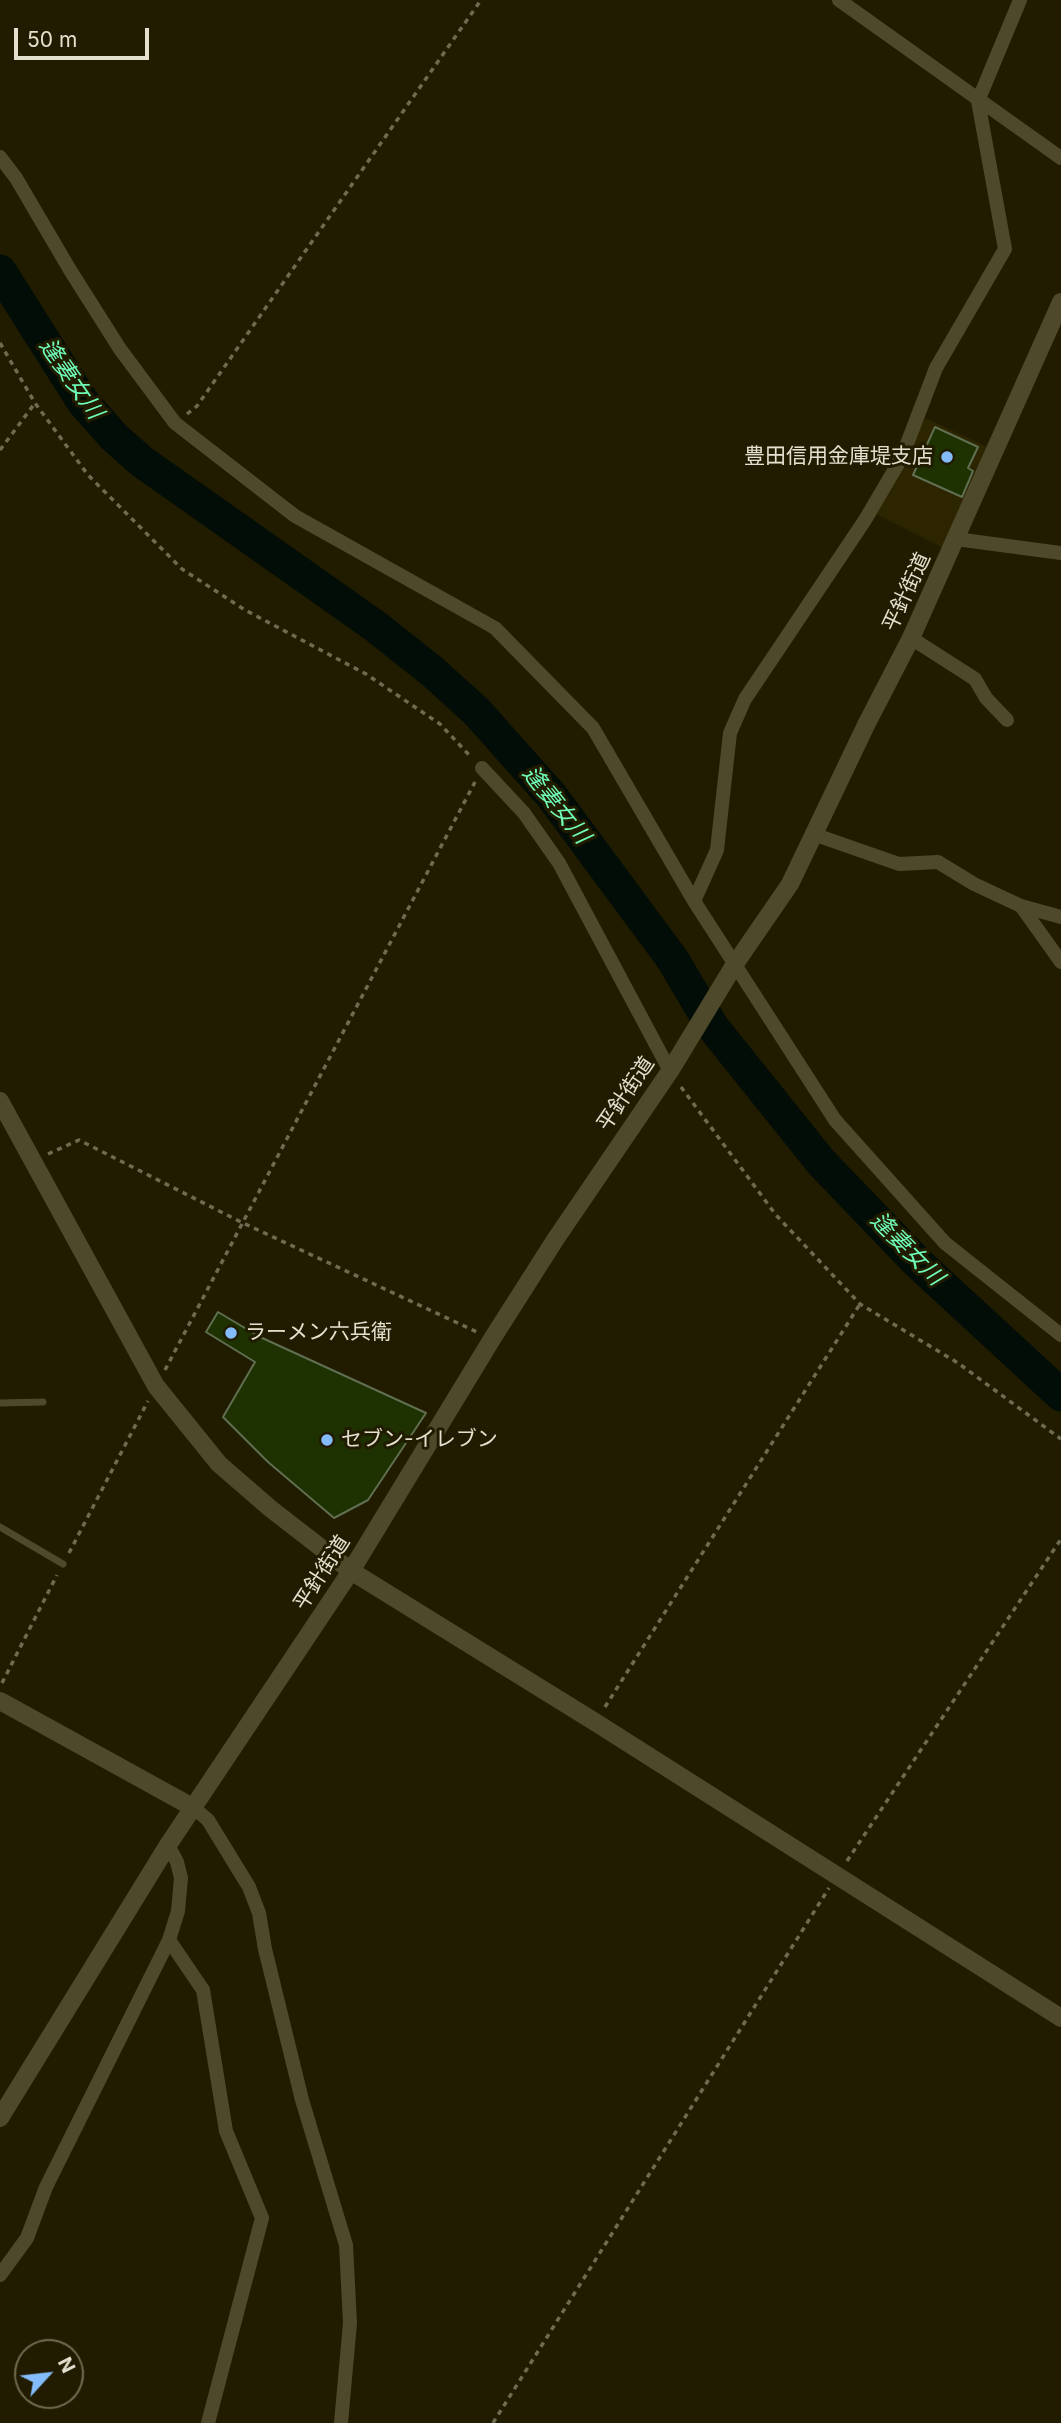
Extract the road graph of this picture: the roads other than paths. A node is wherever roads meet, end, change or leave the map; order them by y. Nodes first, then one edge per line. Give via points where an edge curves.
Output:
1 (839, 0) edge
2 (1020, 0) edge
3 (978, 101) junction
4 (0, 157) edge
5 (1061, 158) edge
6 (1061, 302) edge
7 (956, 539) junction
8 (1061, 552) edge
9 (911, 638) junction
10 (1007, 720) dead end
11 (482, 768) road end
12 (813, 834) junction
13 (694, 901) junction
14 (1021, 906) junction
15 (1061, 917) edge
16 (1061, 962) edge
17 (735, 964) junction
18 (670, 1071) junction
19 (0, 1101) edge
20 (1061, 1335) edge
21 (43, 1402) dead end
22 (0, 1403) edge
23 (0, 1527) edge
24 (63, 1564) road end
25 (351, 1571) junction
26 (0, 1701) edge
27 (194, 1808) junction
28 (168, 1845) junction
29 (169, 1940) junction
30 (1061, 2018) edge
31 (0, 2118) edge
32 (0, 2275) edge
33 (208, 2423) edge
34 (341, 2423) edge

1 - 3 street
2 - 3 street
3 - 5 street
3 - 13 street via 1005,249 936,368 901,457 865,520 745,699 730,733 717,850
4 - 13 street via 120,349 175,424 295,516 495,628 593,728
6 - 7 street, 平針街道
7 - 8 street
7 - 9 street, 平針街道
9 - 10 street via 975,679
9 - 12 street, 平針街道
11 - 18 street via 524,813 559,863
12 - 14 street via 899,864 938,862
12 - 17 street, 平針街道 via 790,884
13 - 17 street
14 - 15 street
14 - 16 street
17 - 18 street, 平針街道
17 - 20 street via 835,1120 945,1243
18 - 25 street, 平針街道 via 555,1240
19 - 25 street via 156,1386 219,1464
21 - 22 lane
23 - 24 lane
25 - 27 street, 平針街道
25 - 30 street
26 - 27 street
27 - 28 street, 平針街道
27 - 34 street via 208,1820 249,1887 259,1913 302,2100 346,2245 350,2323
28 - 29 street via 181,1878
28 - 31 street, 平針街道
29 - 32 street via 46,2188 27,2238
29 - 33 street via 203,1990 226,2131 262,2218

